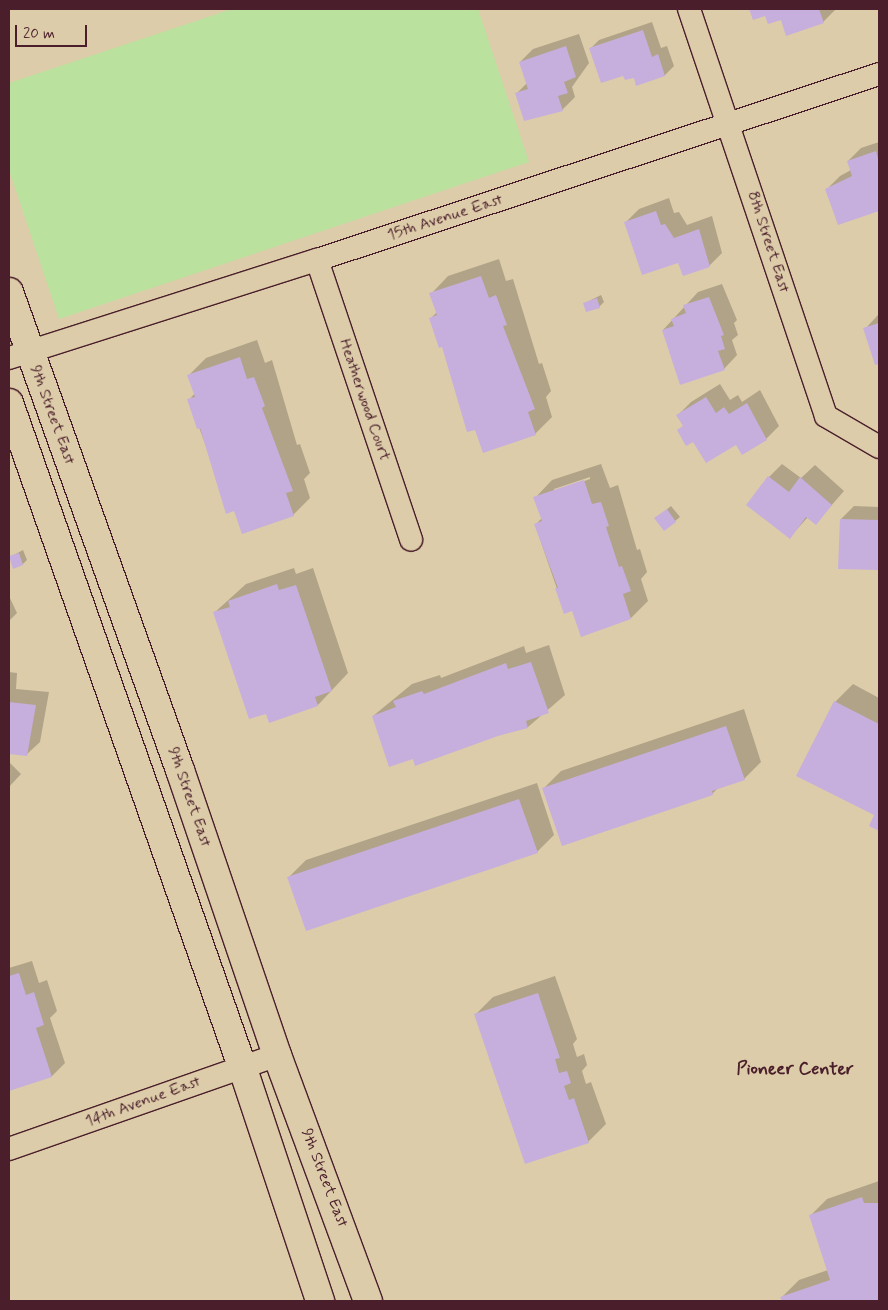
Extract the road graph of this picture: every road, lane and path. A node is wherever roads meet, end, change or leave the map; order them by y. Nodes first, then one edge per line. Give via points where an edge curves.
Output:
1 (689, 9) edge
2 (879, 74) edge
3 (729, 125) junction
4 (317, 260) junction
5 (9, 292) edge
6 (19, 355) edge
7 (9, 403) edge
8 (879, 447) edge
9 (411, 540) dead end
10 (277, 1055) junction
11 (242, 1066) junction
12 (9, 1149) edge
13 (320, 1301) edge
14 (368, 1301) edge

1 - 3 street, 8th Street East
2 - 3 street, 15th Avenue East
3 - 4 street, 15th Avenue East
3 - 8 street, 8th Street East via 826,416
4 - 6 street, 15th Avenue East
4 - 9 street, Heatherwood Court
5 - 6 main road, 9th Street East
6 - 10 main road, 9th Street East via 180,770
7 - 11 main road
10 - 11 street, 14th Avenue East
10 - 14 main road, 9th Street East
11 - 12 street, 14th Avenue East
11 - 13 main road

